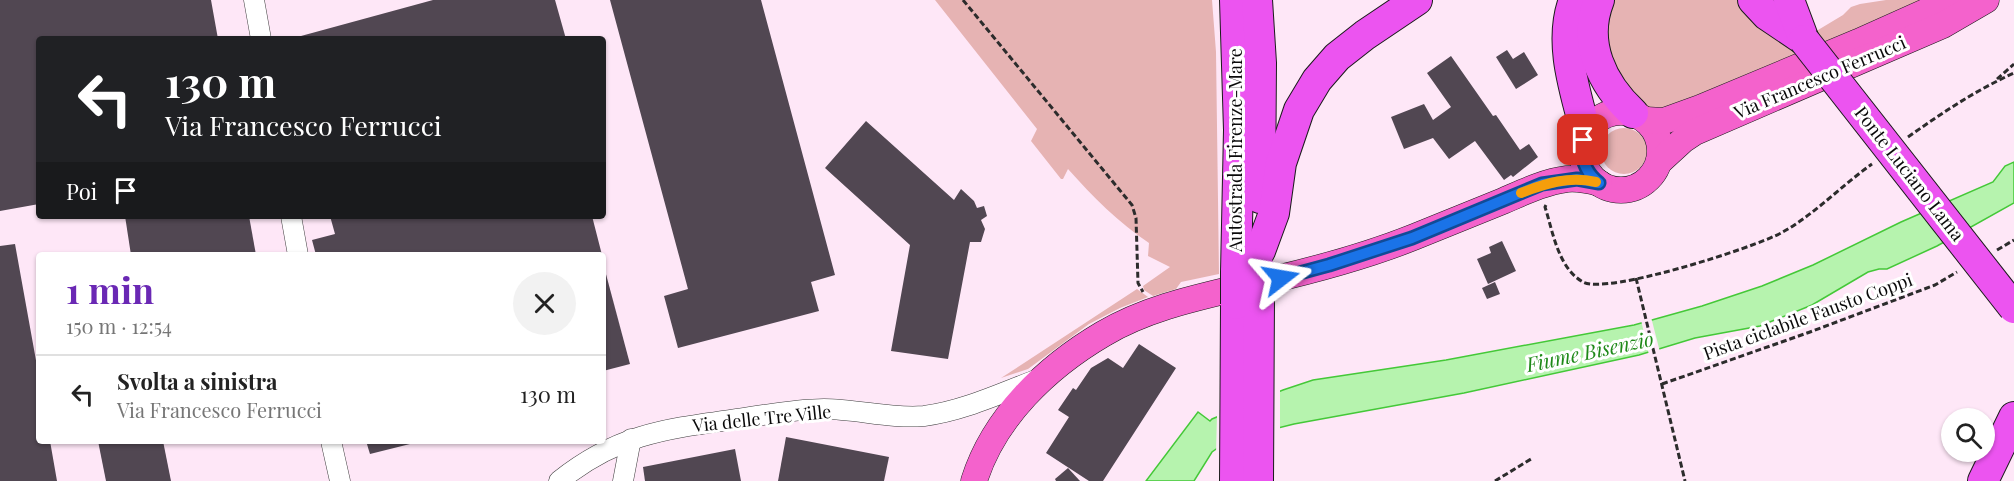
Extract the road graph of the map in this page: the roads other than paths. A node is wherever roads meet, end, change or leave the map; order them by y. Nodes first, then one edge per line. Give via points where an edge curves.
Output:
1 (255, 0) edge
2 (1235, 0) edge
3 (1257, 0) edge
4 (1416, 0) edge
5 (1574, 0) edge
6 (1599, 0) edge
7 (1753, 0) edge
8 (1768, 0) edge
9 (1776, 0) edge
10 (1789, 0) edge
11 (1952, 0) edge
12 (1986, 0) edge
13 (261, 36) edge
14 (1804, 40) junction
15 (1640, 117) junction
16 (1584, 140) junction
17 (1659, 162) junction
18 (1599, 183) junction
19 (1547, 192) junction
20 (292, 219) edge
21 (297, 252) edge
22 (1252, 264) junction
23 (2014, 308) edge
24 (1043, 377) junction
25 (2014, 417) edge
26 (631, 439) junction
27 (332, 444) edge
28 (2000, 445) junction
29 (1243, 459) edge
30 (340, 481) edge
31 (559, 481) edge
32 (623, 481) edge
33 (974, 481) edge
34 (1258, 481) edge
35 (1983, 481) edge
36 (1994, 481) edge

1 - 13 street
2 - 22 highway, Autostrada Firenze-Mare via 1239,130
3 - 22 highway, Autostrada Firenze-Mare via 1261,63
4 - 22 highway via 1337,57 1317,80 1299,110 1281,162 1274,213
5 - 16 highway via 1567,28 1568,51
6 - 15 highway via 1593,36 1599,66 1614,93
7 - 14 highway via 1767,15
8 - 14 highway
9 - 14 highway
10 - 14 highway
11 - 15 main road, Via Francesco Ferrucci via 1700,108 1664,121
12 - 17 main road, Via Francesco Ferrucci via 1943,26 1695,132
14 - 23 highway, Ponte Luciano Lama, bridge
15 - 16 main road, Via Francesco Ferrucci via 1611,112 1592,124
15 - 17 main road via 1659,139
16 - 18 main road via 1583,160
16 - 19 main road, Via Francesco Ferrucci
17 - 18 main road, Via Francesco Ferrucci via 1645,183 1633,189 1608,188
18 - 19 main road, Via Francesco Ferrucci via 1577,179
19 - 24 main road, Via Francesco Ferrucci via 1321,267 1143,315 1103,334
20 - 21 street
22 - 29 highway, Autostrada Firenze-Mare, bridge
24 - 26 street, Via delle Tre Ville via 977,402 925,416 880,416 821,409 711,423
24 - 33 main road, Via Francesco Ferrucci via 990,444
25 - 28 highway
26 - 31 street, Via delle Tre Ville via 605,450
26 - 32 street
27 - 30 street
28 - 35 highway
28 - 36 highway
29 - 34 highway, Autostrada Firenze-Mare

